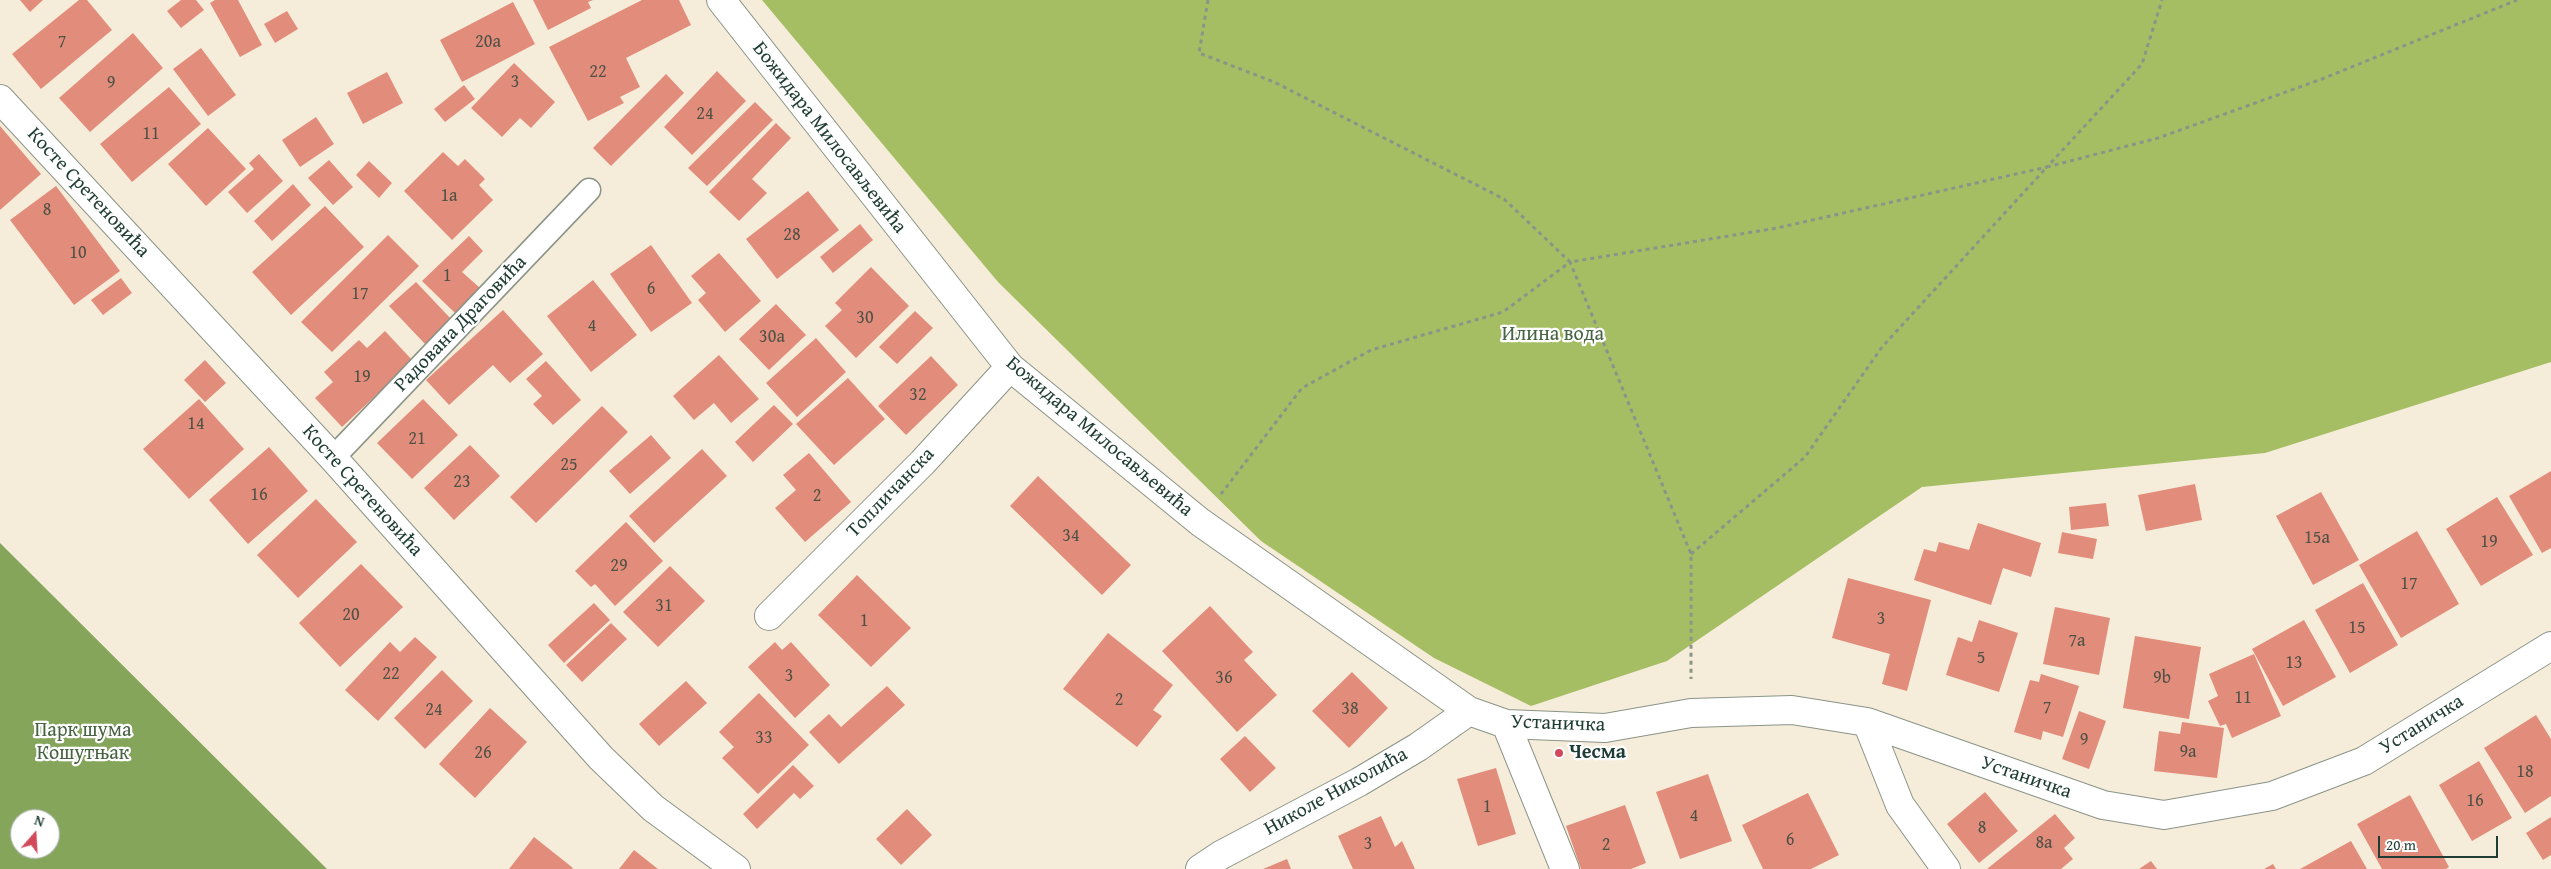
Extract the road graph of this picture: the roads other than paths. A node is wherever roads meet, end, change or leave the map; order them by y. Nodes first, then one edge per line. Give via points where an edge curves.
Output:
1 (720, 0) edge
2 (0, 98) edge
3 (589, 190) dead end
4 (1010, 367) junction
5 (333, 458) junction
6 (769, 616) dead end
7 (2551, 646) edge
8 (1469, 711) junction
9 (1867, 722) junction
10 (1506, 724) junction
11 (736, 869) edge
12 (1200, 869) edge
13 (1565, 869) edge
14 (1946, 869) edge

1 - 4 street, Божидара Милосављевића
2 - 5 street, Косте Сретеновића
3 - 5 lane, Радована Драговића
4 - 6 street, Топличанска via 923,462
4 - 8 street, Божидара Милосављевића via 1200,522
5 - 11 street, Косте Сретеновића via 601,758 653,808
7 - 9 street, Устаничка via 2364,761 2272,796 2164,815 2103,805
8 - 10 street, Устаничка
8 - 12 street, Николе Николића via 1418,747 1359,782
9 - 10 street, Устаничка via 1792,710 1691,713 1605,728
9 - 14 street via 1900,805
10 - 13 street

